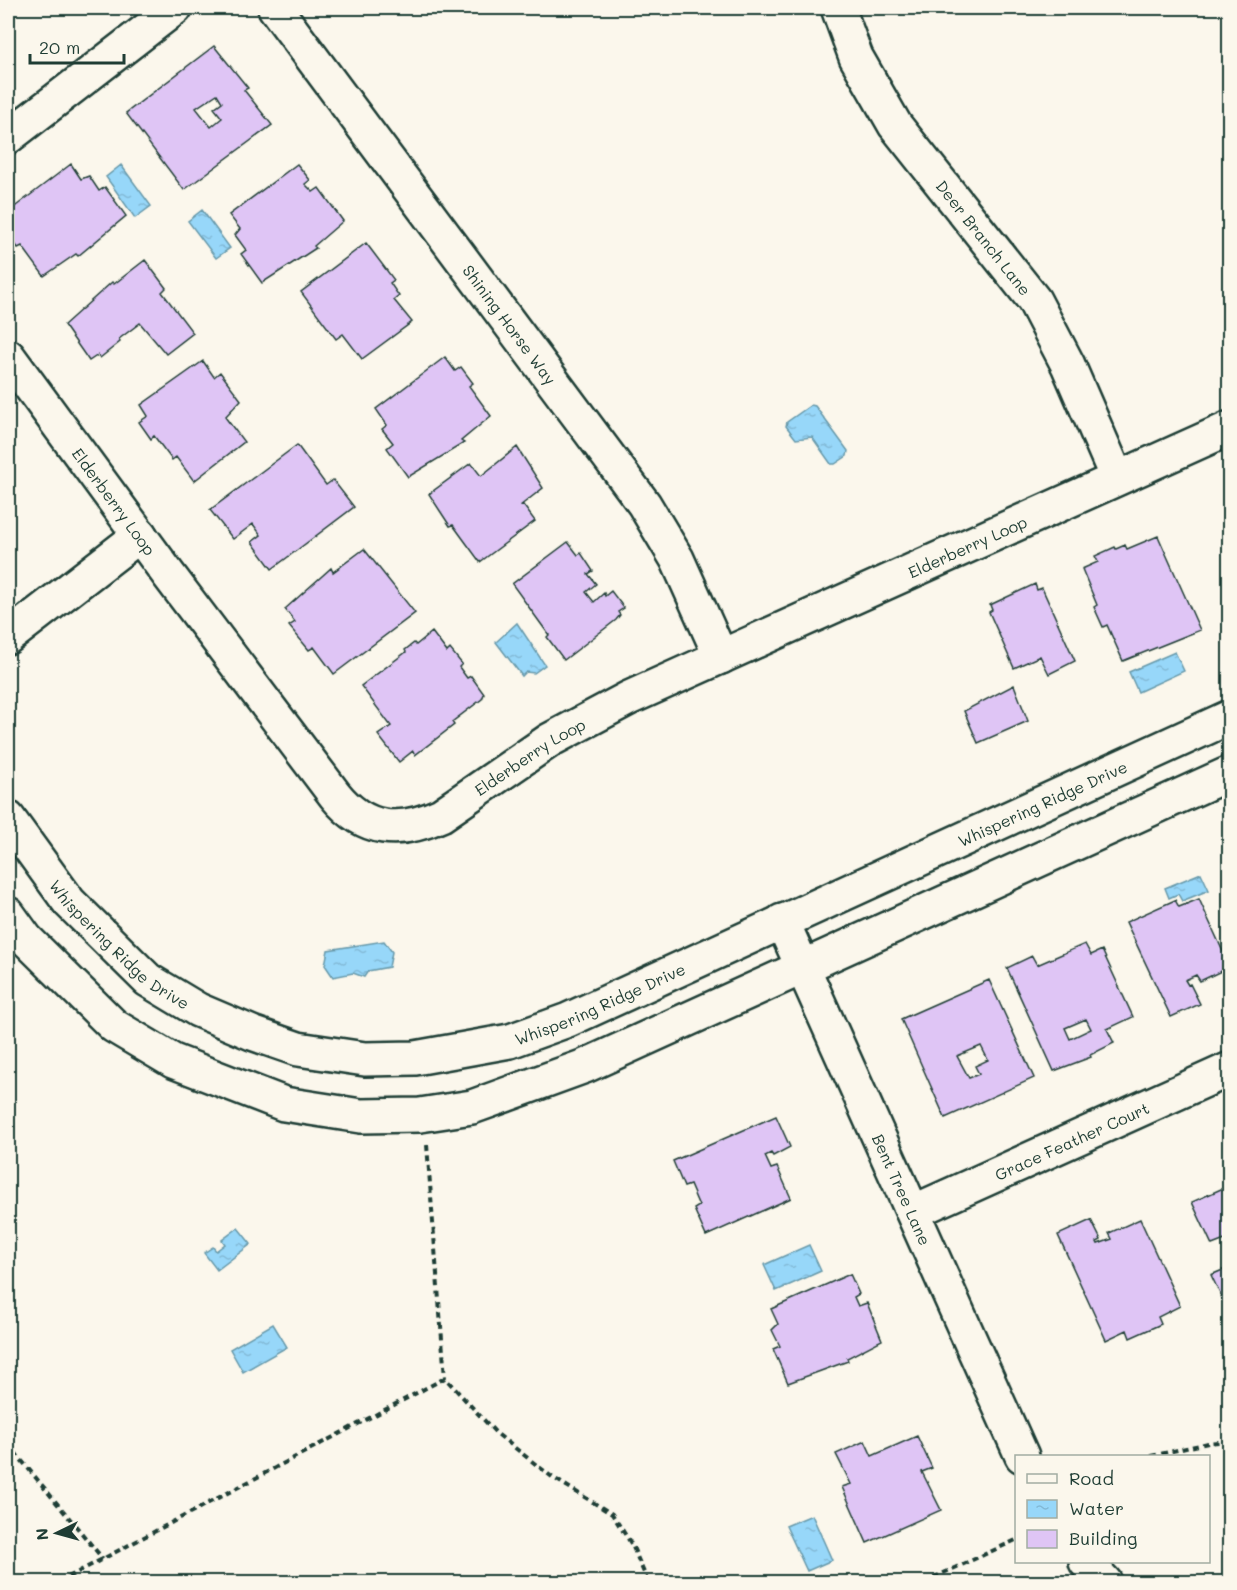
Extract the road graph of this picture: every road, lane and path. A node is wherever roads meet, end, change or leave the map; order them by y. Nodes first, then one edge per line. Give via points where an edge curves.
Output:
1 (175, 8) edge
2 (275, 8) edge
3 (838, 8) edge
4 (8, 137) edge
5 (8, 356) edge
6 (1230, 428) edge
7 (1117, 478) junction
8 (140, 535) junction
9 (8, 636) edge
10 (721, 657) junction
11 (1230, 717) edge
12 (1230, 773) edge
13 (8, 818) edge
14 (8, 914) edge
15 (782, 921) junction
16 (802, 966) junction
17 (1230, 1069) edge
18 (428, 1114) junction
19 (913, 1212) junction
20 (445, 1378) junction
21 (1230, 1441) edge
22 (8, 1444) edge
23 (1022, 1455) edge
24 (1155, 1455) edge
25 (1015, 1541) edge
26 (103, 1559) junction
27 (1087, 1563) edge
28 (59, 1582) edge
29 (648, 1582) edge
30 (924, 1582) edge
31 (1105, 1582) edge

1 - 4 street
2 - 10 street, Shining Horse Way via 644,504 677,559
3 - 7 street, Deer Branch Lane via 856,57 895,125 1034,300 1068,365
5 - 8 street, Elderberry Loop
6 - 7 street, Elderberry Loop
7 - 10 street, Elderberry Loop
8 - 9 street
8 - 10 street, Elderberry Loop via 348,810 366,822 385,827 422,823 441,815 550,740 629,698
11 - 15 street, Whispering Ridge Drive
12 - 16 street
13 - 15 street, Whispering Ridge Drive via 69,902 148,980 198,1010 261,1036 298,1049 364,1059 415,1058 510,1041 568,1020
14 - 18 street via 26,939 114,1026 173,1061 284,1104 361,1116
15 - 16 street, Bent Tree Lane
16 - 18 street via 585,1066 472,1107
16 - 19 street, Bent Tree Lane
17 - 19 street, Grace Feather Court
18 - 20 path via 427,1146
19 - 23 street, Bent Tree Lane
20 - 26 path
20 - 29 path via 496,1433 552,1477 612,1514 632,1545
21 - 24 path
22 - 26 path
25 - 30 path
26 - 28 path
27 - 31 street

